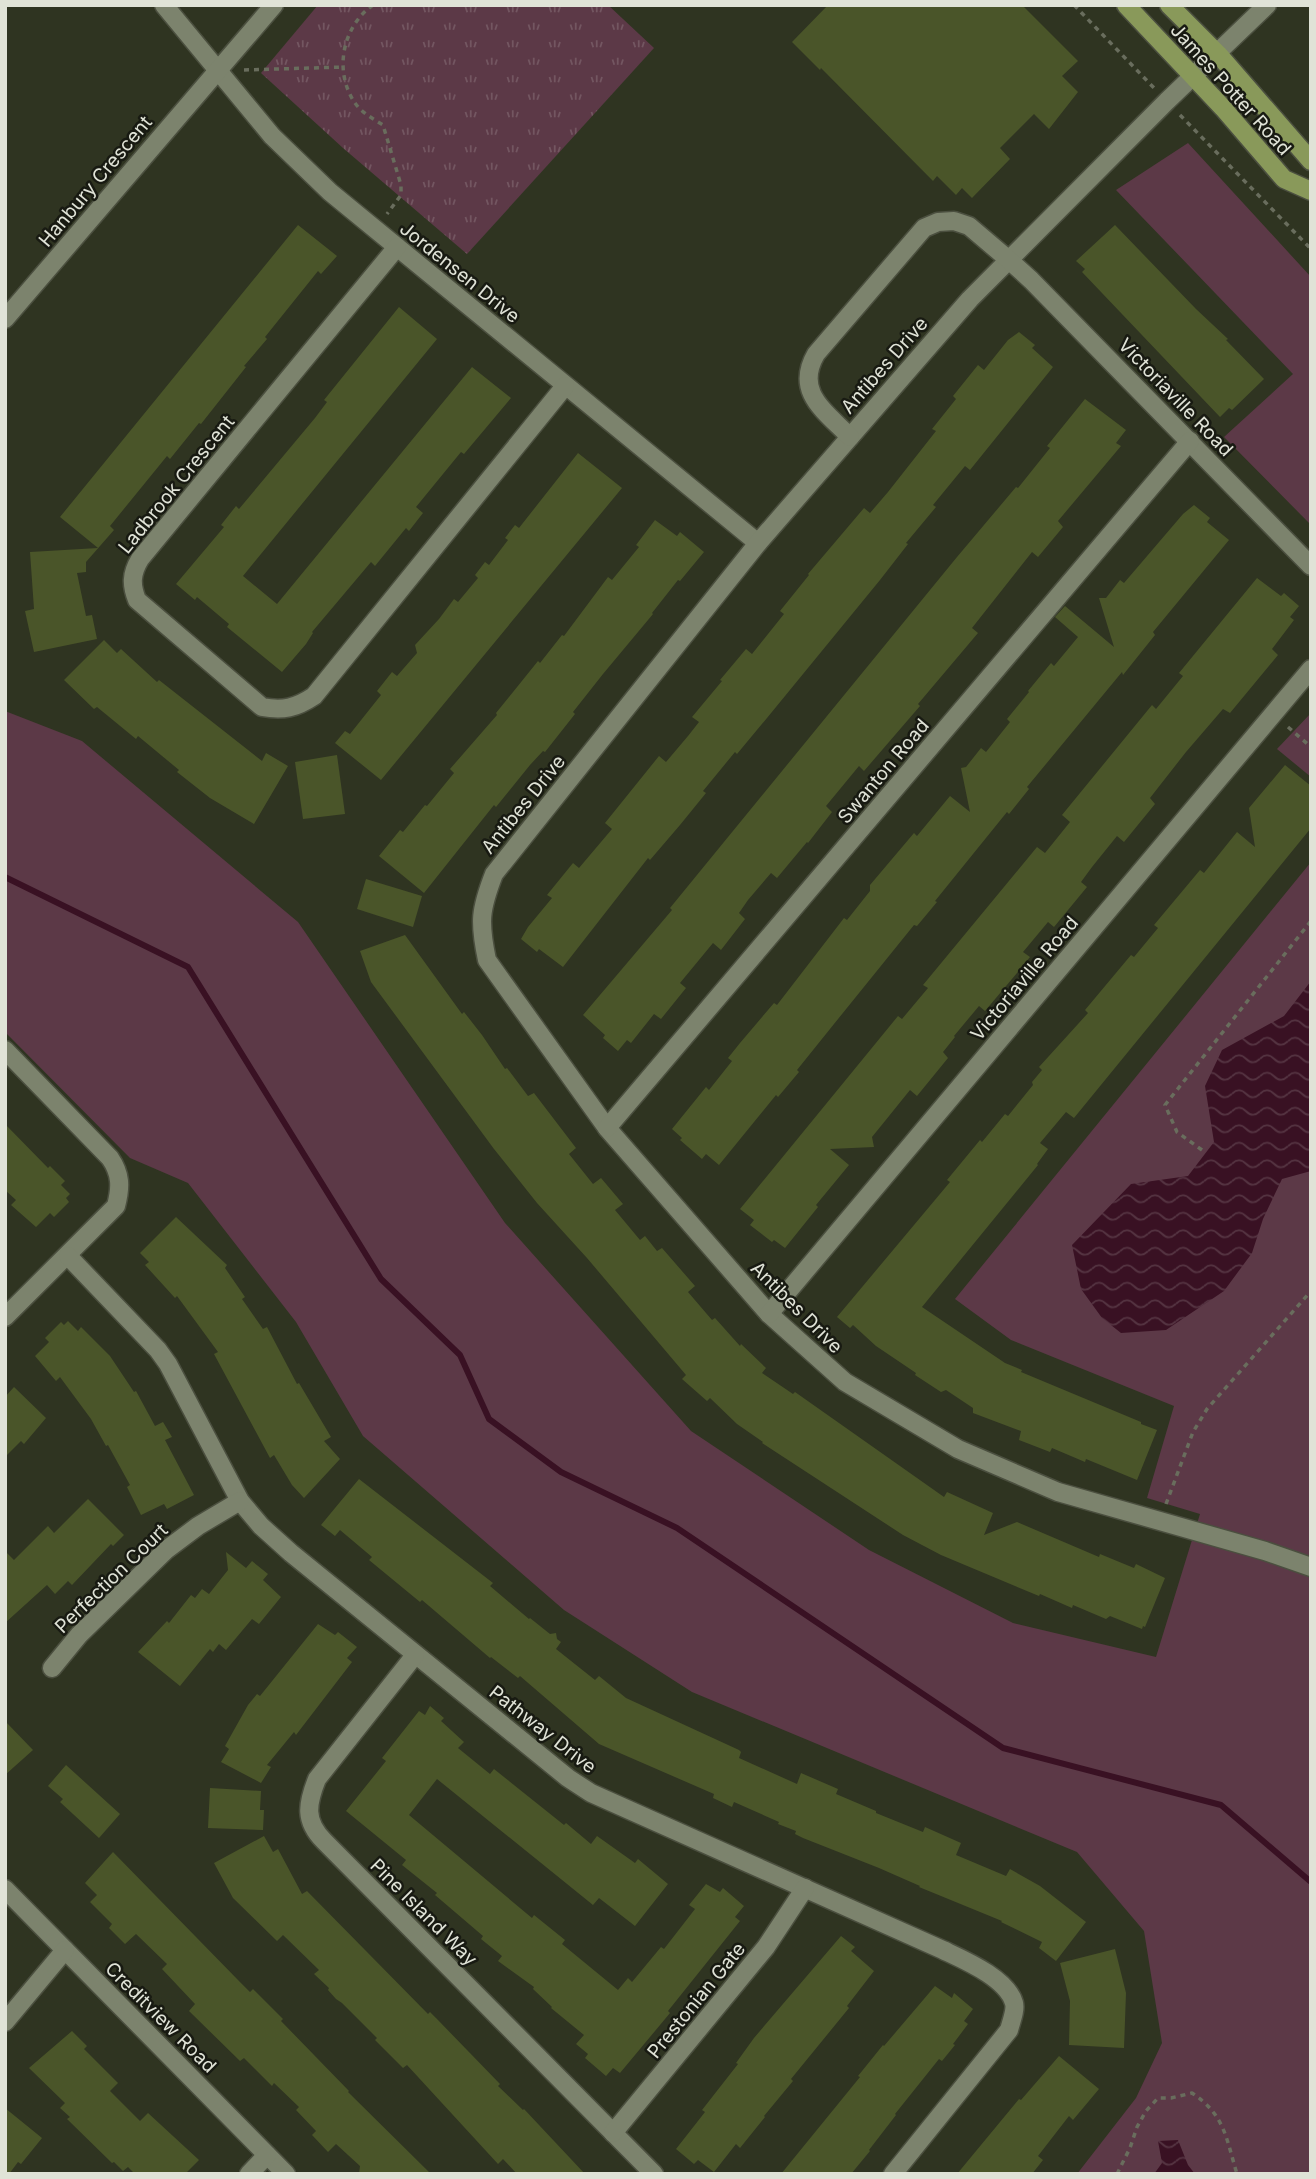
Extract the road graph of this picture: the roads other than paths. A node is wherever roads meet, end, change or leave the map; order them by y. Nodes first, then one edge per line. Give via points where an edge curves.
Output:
1 (164, 5) edge
2 (274, 5) edge
3 (1126, 5) edge
4 (1169, 5) edge
5 (1267, 5) edge
6 (1214, 58) junction
7 (217, 71) junction
8 (1193, 76) junction
9 (1311, 161) edge
10 (1311, 191) edge
11 (397, 247) junction
12 (1009, 260) junction
13 (5, 319) edge
14 (565, 386) junction
15 (850, 437) junction
16 (1190, 441) junction
17 (758, 542) junction
18 (1311, 566) edge
19 (1311, 669) edge
20 (5, 1050) edge
21 (607, 1128) junction
22 (68, 1256) junction
23 (769, 1314) junction
24 (5, 1317) edge
25 (240, 1501) junction
26 (1311, 1567) edge
27 (415, 1655) junction
28 (52, 1668) dead end
29 (805, 1888) junction
30 (5, 1889) edge
31 (65, 1950) junction
32 (5, 2022) edge
33 (613, 2133) junction
34 (267, 2155) junction
35 (249, 2174) edge
36 (286, 2174) edge
37 (654, 2174) edge
38 (893, 2174) edge

1 - 7 street, Jordensen Drive
2 - 7 street, Hanbury Crescent
3 - 8 main road, James Potter Road
4 - 6 main road, James Potter Road
5 - 6 street, Antibes Drive
6 - 8 street, Antibes Drive
6 - 9 main road, James Potter Road
7 - 11 street, Jordensen Drive via 330,192
7 - 13 street, Hanbury Crescent
8 - 10 main road, James Potter Road via 1284,179
8 - 12 street, Antibes Drive
11 - 14 street, Jordensen Drive
11 - 14 street, Ladbrook Crescent via 134,569 137,600 262,707 289,709 314,696
12 - 15 street, Antibes Drive
12 - 15 street, Victoriaville Road via 969,226 954,221 924,228 810,364 807,375 812,398
12 - 16 street, Victoriaville Road
14 - 17 street, Jordensen Drive
15 - 17 street, Antibes Drive
16 - 18 street, Victoriaville Road
16 - 21 street, Swanton Road
17 - 21 street, Antibes Drive via 494,874 483,901 481,931 487,960
19 - 23 street, Victoriaville Road
20 - 22 street via 117,1168 116,1206
21 - 23 street, Antibes Drive
22 - 24 street
22 - 25 street, Pathway Drive via 168,1364
23 - 26 street, Antibes Drive via 845,1382 958,1449 1058,1492
25 - 27 street, Pathway Drive via 290,1553
25 - 28 street, Perfection Court via 166,1550 79,1635
27 - 29 street, Pathway Drive via 591,1793
27 - 33 street, Pine Island Way via 317,1779 308,1809 312,1826
29 - 33 street, Prestonian Gate via 766,1947
29 - 38 street, Pathway Drive via 977,1967 1008,1991 1015,2004 1009,2030
30 - 31 street, Creditview Road
31 - 32 street
31 - 34 street, Creditview Road
33 - 37 street, Pine Island Way
34 - 35 street
34 - 36 street, Creditview Road

